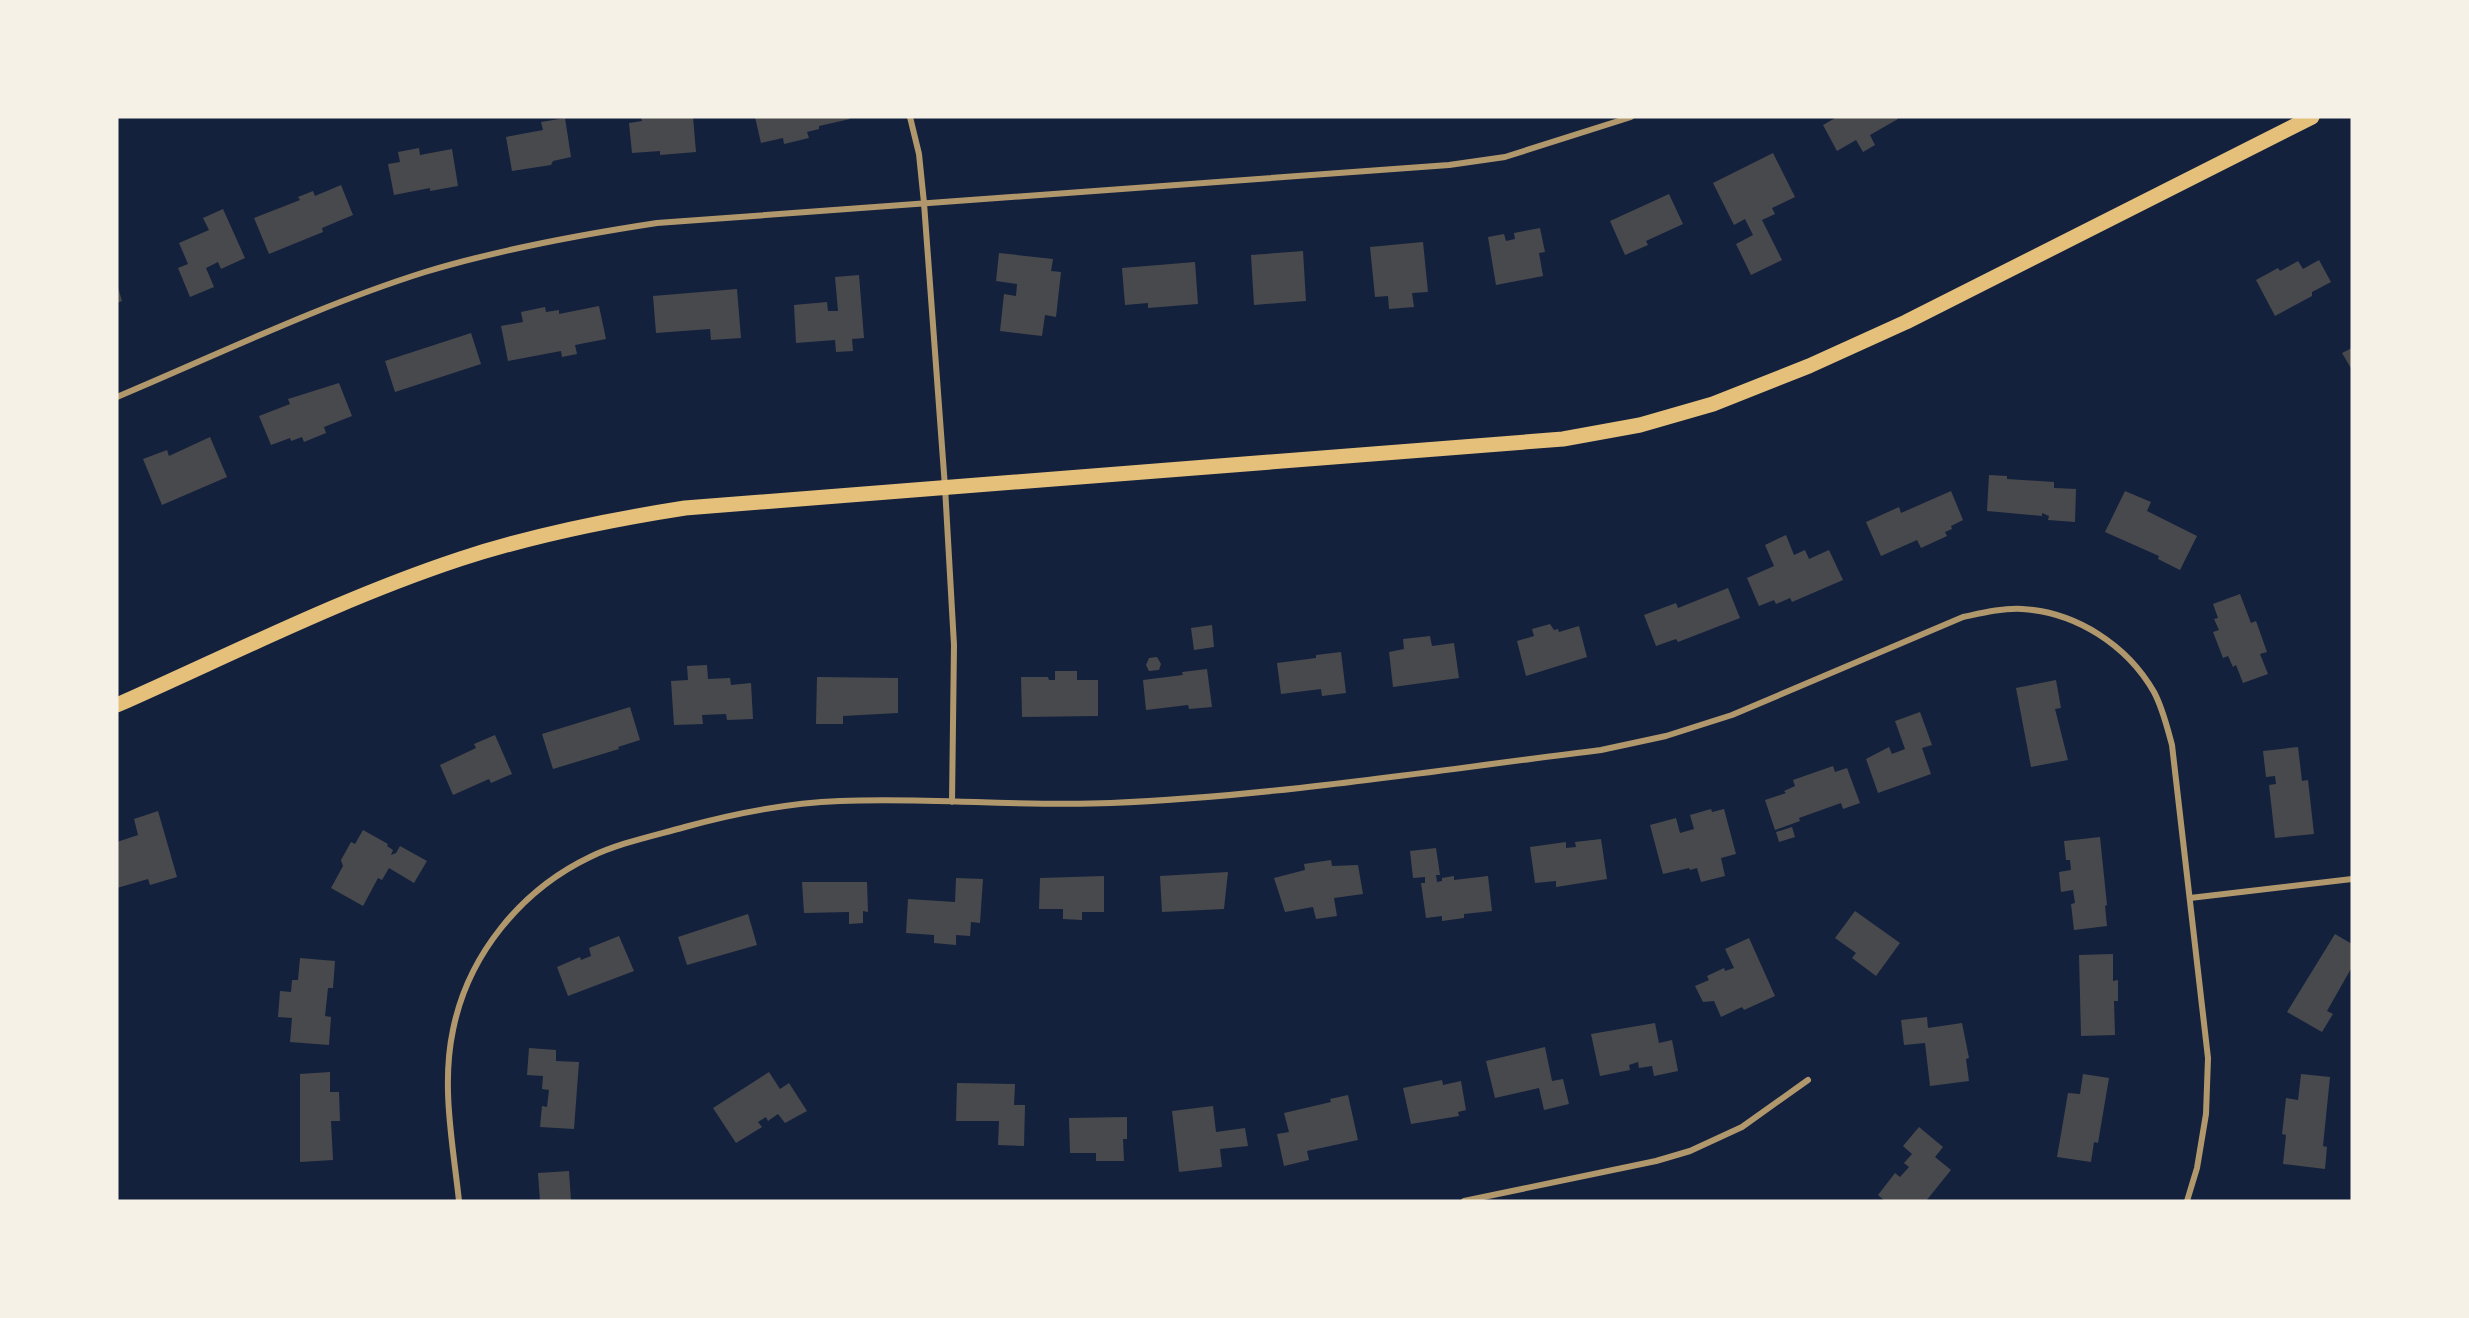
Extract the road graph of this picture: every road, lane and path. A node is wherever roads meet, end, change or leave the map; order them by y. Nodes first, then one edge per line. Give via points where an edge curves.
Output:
1 (910, 117) edge
2 (1631, 117) edge
3 (2312, 117) edge
4 (924, 203) junction
5 (117, 397) edge
6 (945, 487) junction
7 (117, 705) edge
8 (952, 802) junction
9 (2352, 879) edge
10 (2190, 898) junction
11 (1808, 1080) dead end
12 (1476, 1200) edge
13 (459, 1201) edge
14 (1464, 1201) edge
15 (2187, 1201) edge

1 - 4 street
2 - 4 street via 1505,157 1449,165
3 - 6 main road via 1906,322 1713,404 1640,425 1563,439
4 - 5 street via 657,223 503,251 349,298
4 - 6 street
6 - 7 main road via 685,508 542,535 379,588
6 - 8 street via 954,645
8 - 10 street via 1188,799 1601,750 1666,736 1732,715 1963,617 2023,609 2064,617 2099,634 2133,663 2154,692 2172,745
8 - 13 street via 842,801 787,805 725,816 591,856 553,878 517,908 486,948 466,985 453,1030 448,1072
9 - 10 street
10 - 15 street via 2208,1058 2206,1113
11 - 12 street via 1742,1126 1690,1151
12 - 14 street

